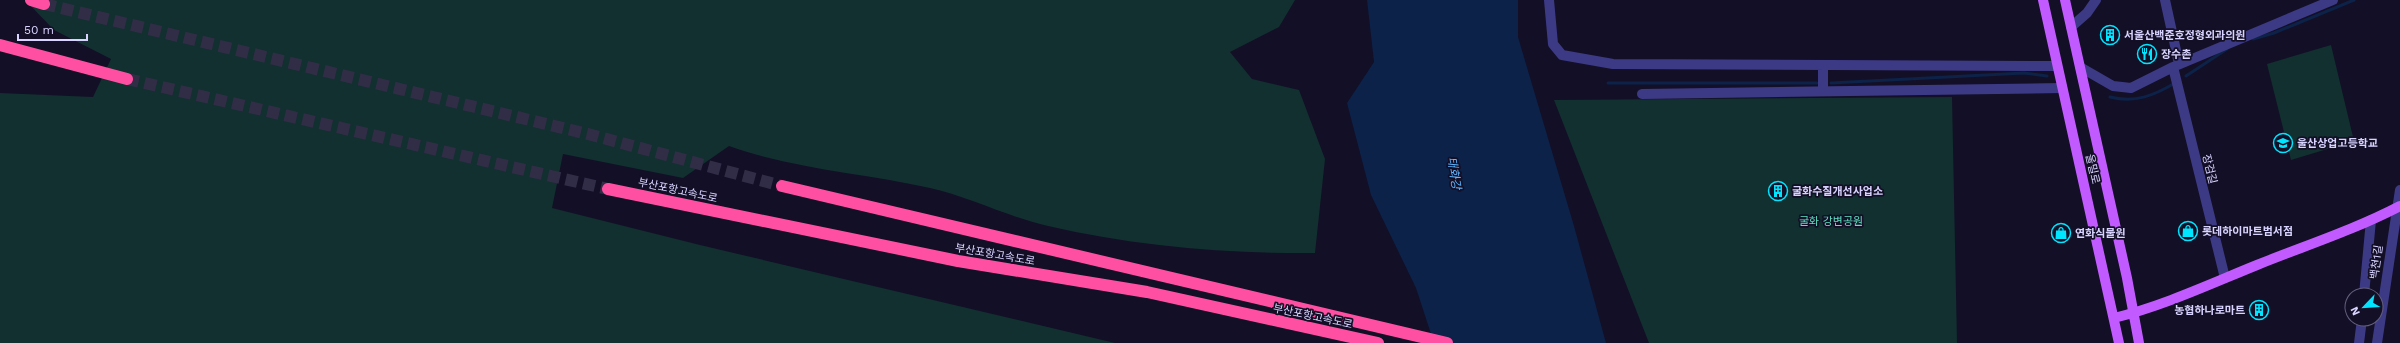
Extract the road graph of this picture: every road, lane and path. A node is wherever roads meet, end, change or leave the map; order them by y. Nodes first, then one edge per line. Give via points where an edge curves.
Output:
1 (30, 0) edge
2 (1549, 0) edge
3 (2043, 0) edge
4 (2065, 0) edge
5 (2096, 0) edge
6 (2164, 0) edge
7 (2333, 0) edge
8 (44, 4) dead end
9 (2071, 27) junction
10 (0, 45) edge
11 (1823, 65) junction
12 (2176, 65) junction
13 (2057, 66) junction
14 (2080, 67) junction
15 (127, 79) tunnel mouth
16 (2062, 88) junction
17 (1823, 90) junction
18 (1642, 94) dead end
19 (782, 186) tunnel mouth
20 (608, 189) tunnel mouth
21 (2400, 190) edge
22 (2398, 207) edge
23 (2370, 220) junction
24 (2225, 278) junction
25 (2365, 287) edge
26 (2133, 314) junction
27 (2114, 318) junction
28 (2361, 327) edge
29 (1378, 343) edge
30 (1447, 343) edge
31 (2119, 343) edge
32 (2138, 343) edge
33 (2359, 343) edge
34 (2377, 343) edge

1 - 8 highway
2 - 11 street via 1553,44 1562,55 1612,64
3 - 13 main road, 울밀로
4 - 9 main road, 울밀로
5 - 9 street via 2087,13
6 - 12 street, 장검길
7 - 12 street
9 - 14 main road, 울밀로
10 - 15 highway
11 - 13 street
11 - 17 street
12 - 14 street via 2131,88 2113,86
12 - 24 street, 장검길
13 - 16 main road, 울밀로
14 - 26 main road, 울밀로
16 - 17 street
16 - 27 main road, 울밀로
17 - 18 street
19 - 30 highway, 부산포항고속도로
20 - 29 highway, 부산포항고속도로 via 958,261 1147,292
21 - 22 street, 백천1길
22 - 23 main road
22 - 34 street, 백천1길
23 - 24 main road
23 - 25 street
24 - 26 main road
26 - 27 main road
26 - 32 main road, 울밀로
27 - 31 main road, 울밀로
28 - 33 street

